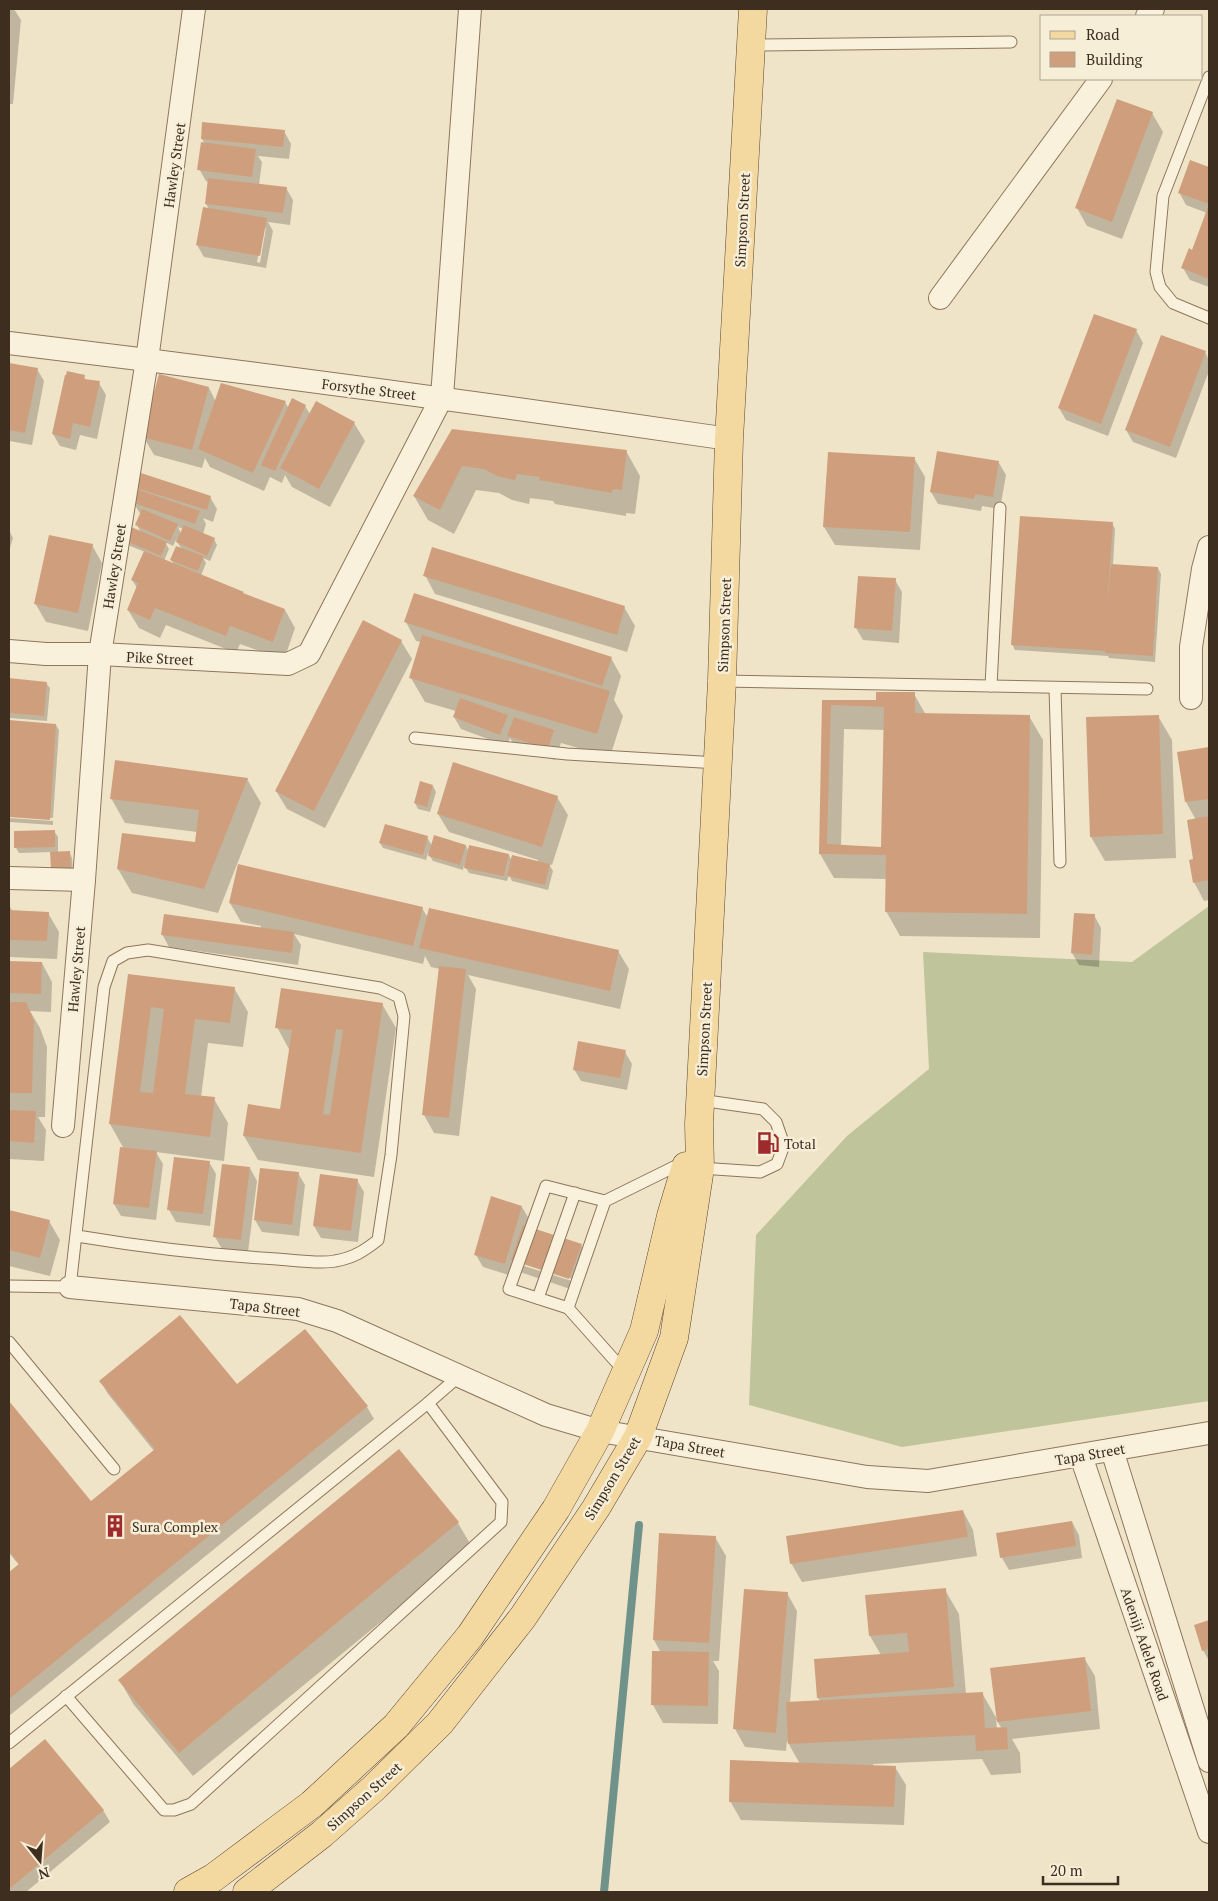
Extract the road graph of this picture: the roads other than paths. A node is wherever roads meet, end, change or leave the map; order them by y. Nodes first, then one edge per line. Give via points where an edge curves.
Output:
1 (194, 9) edge
2 (470, 9) edge
3 (753, 9) edge
4 (1011, 42) dead end
5 (752, 45) junction
6 (1209, 77) edge
7 (1101, 80) edge
8 (940, 298) dead end
9 (1209, 318) edge
10 (9, 343) edge
11 (146, 360) junction
12 (442, 397) junction
13 (729, 439) junction
14 (1000, 508) dead end
15 (1209, 547) edge
16 (9, 651) edge
17 (100, 654) junction
18 (722, 681) junction
19 (991, 686) junction
20 (1056, 688) junction
21 (1147, 690) dead end
22 (1191, 698) dead end
23 (416, 738) dead end
24 (718, 763) junction
25 (1060, 862) dead end
26 (9, 878) edge
27 (84, 880) junction
28 (700, 1112) junction
29 (63, 1126) dead end
30 (694, 1164) junction
31 (575, 1193) junction
32 (605, 1201) junction
33 (77, 1236) junction
34 (9, 1286) edge
35 (70, 1286) junction
36 (538, 1298) junction
37 (568, 1308) junction
38 (9, 1342) edge
39 (626, 1373) junction
40 (458, 1377) junction
41 (428, 1403) junction
42 (600, 1431) junction
43 (1209, 1433) edge
44 (638, 1437) junction
45 (1112, 1450) junction
46 (1082, 1456) junction
47 (114, 1469) dead end
48 (66, 1696) junction
49 (9, 1742) edge
50 (1209, 1761) edge
51 (1209, 1832) edge
52 (188, 1892) edge
53 (247, 1892) edge

1 - 11 street, Hawley Street
2 - 12 street
3 - 5 main road, Simpson Street
4 - 5 lane
5 - 13 main road, Simpson Street
6 - 9 lane via 1163,196 1156,272 1160,287 1172,303
7 - 8 street
10 - 11 street, Forsythe Street
11 - 12 street, Forsythe Street
11 - 17 street, Hawley Street
12 - 13 street, Forsythe Street
12 - 17 street, Pike Street via 309,654 288,664
13 - 18 main road, Simpson Street
14 - 19 lane
15 - 22 street via 1191,648
16 - 17 street, Pike Street
17 - 27 street, Hawley Street
18 - 19 lane
18 - 24 main road, Simpson Street
19 - 20 lane
20 - 21 lane
20 - 25 lane
23 - 24 lane via 567,754
24 - 28 main road, Simpson Street
26 - 27 street
27 - 29 street, Hawley Street
28 - 30 main road, Simpson Street
28 - 30 lane via 763,1108 776,1122 784,1145 777,1164 760,1172
30 - 32 lane
30 - 39 main road via 671,1216 644,1331
30 - 44 main road, Simpson Street via 674,1338
31 - 32 lane
31 - 36 lane
31 - 36 lane via 546,1186 509,1289
32 - 37 lane
33 - 33 lane via 125,1244 296,1260 333,1262 362,1253 378,1240 391,1155 404,1016 399,997 380,988 148,950 127,953 113,961 104,987
33 - 35 lane
34 - 35 lane
35 - 40 street, Tapa Street via 298,1309 337,1321
36 - 37 lane
37 - 39 lane
38 - 47 lane
39 - 42 main road
40 - 41 lane
40 - 42 street, Tapa Street via 546,1415
41 - 48 lane
41 - 48 lane via 502,1502 502,1522 191,1804 164,1810
42 - 44 street, Tapa Street
42 - 52 main road via 556,1508 470,1636 396,1726 312,1804 213,1878
43 - 45 street, Tapa Street
44 - 46 street, Tapa Street via 867,1477 928,1480
44 - 53 main road, Simpson Street via 596,1508 523,1617 440,1724 329,1828
45 - 46 street, Tapa Street
45 - 50 street, Adeniji Adele Road
46 - 51 street, Adeniji Adele Road
48 - 49 lane

